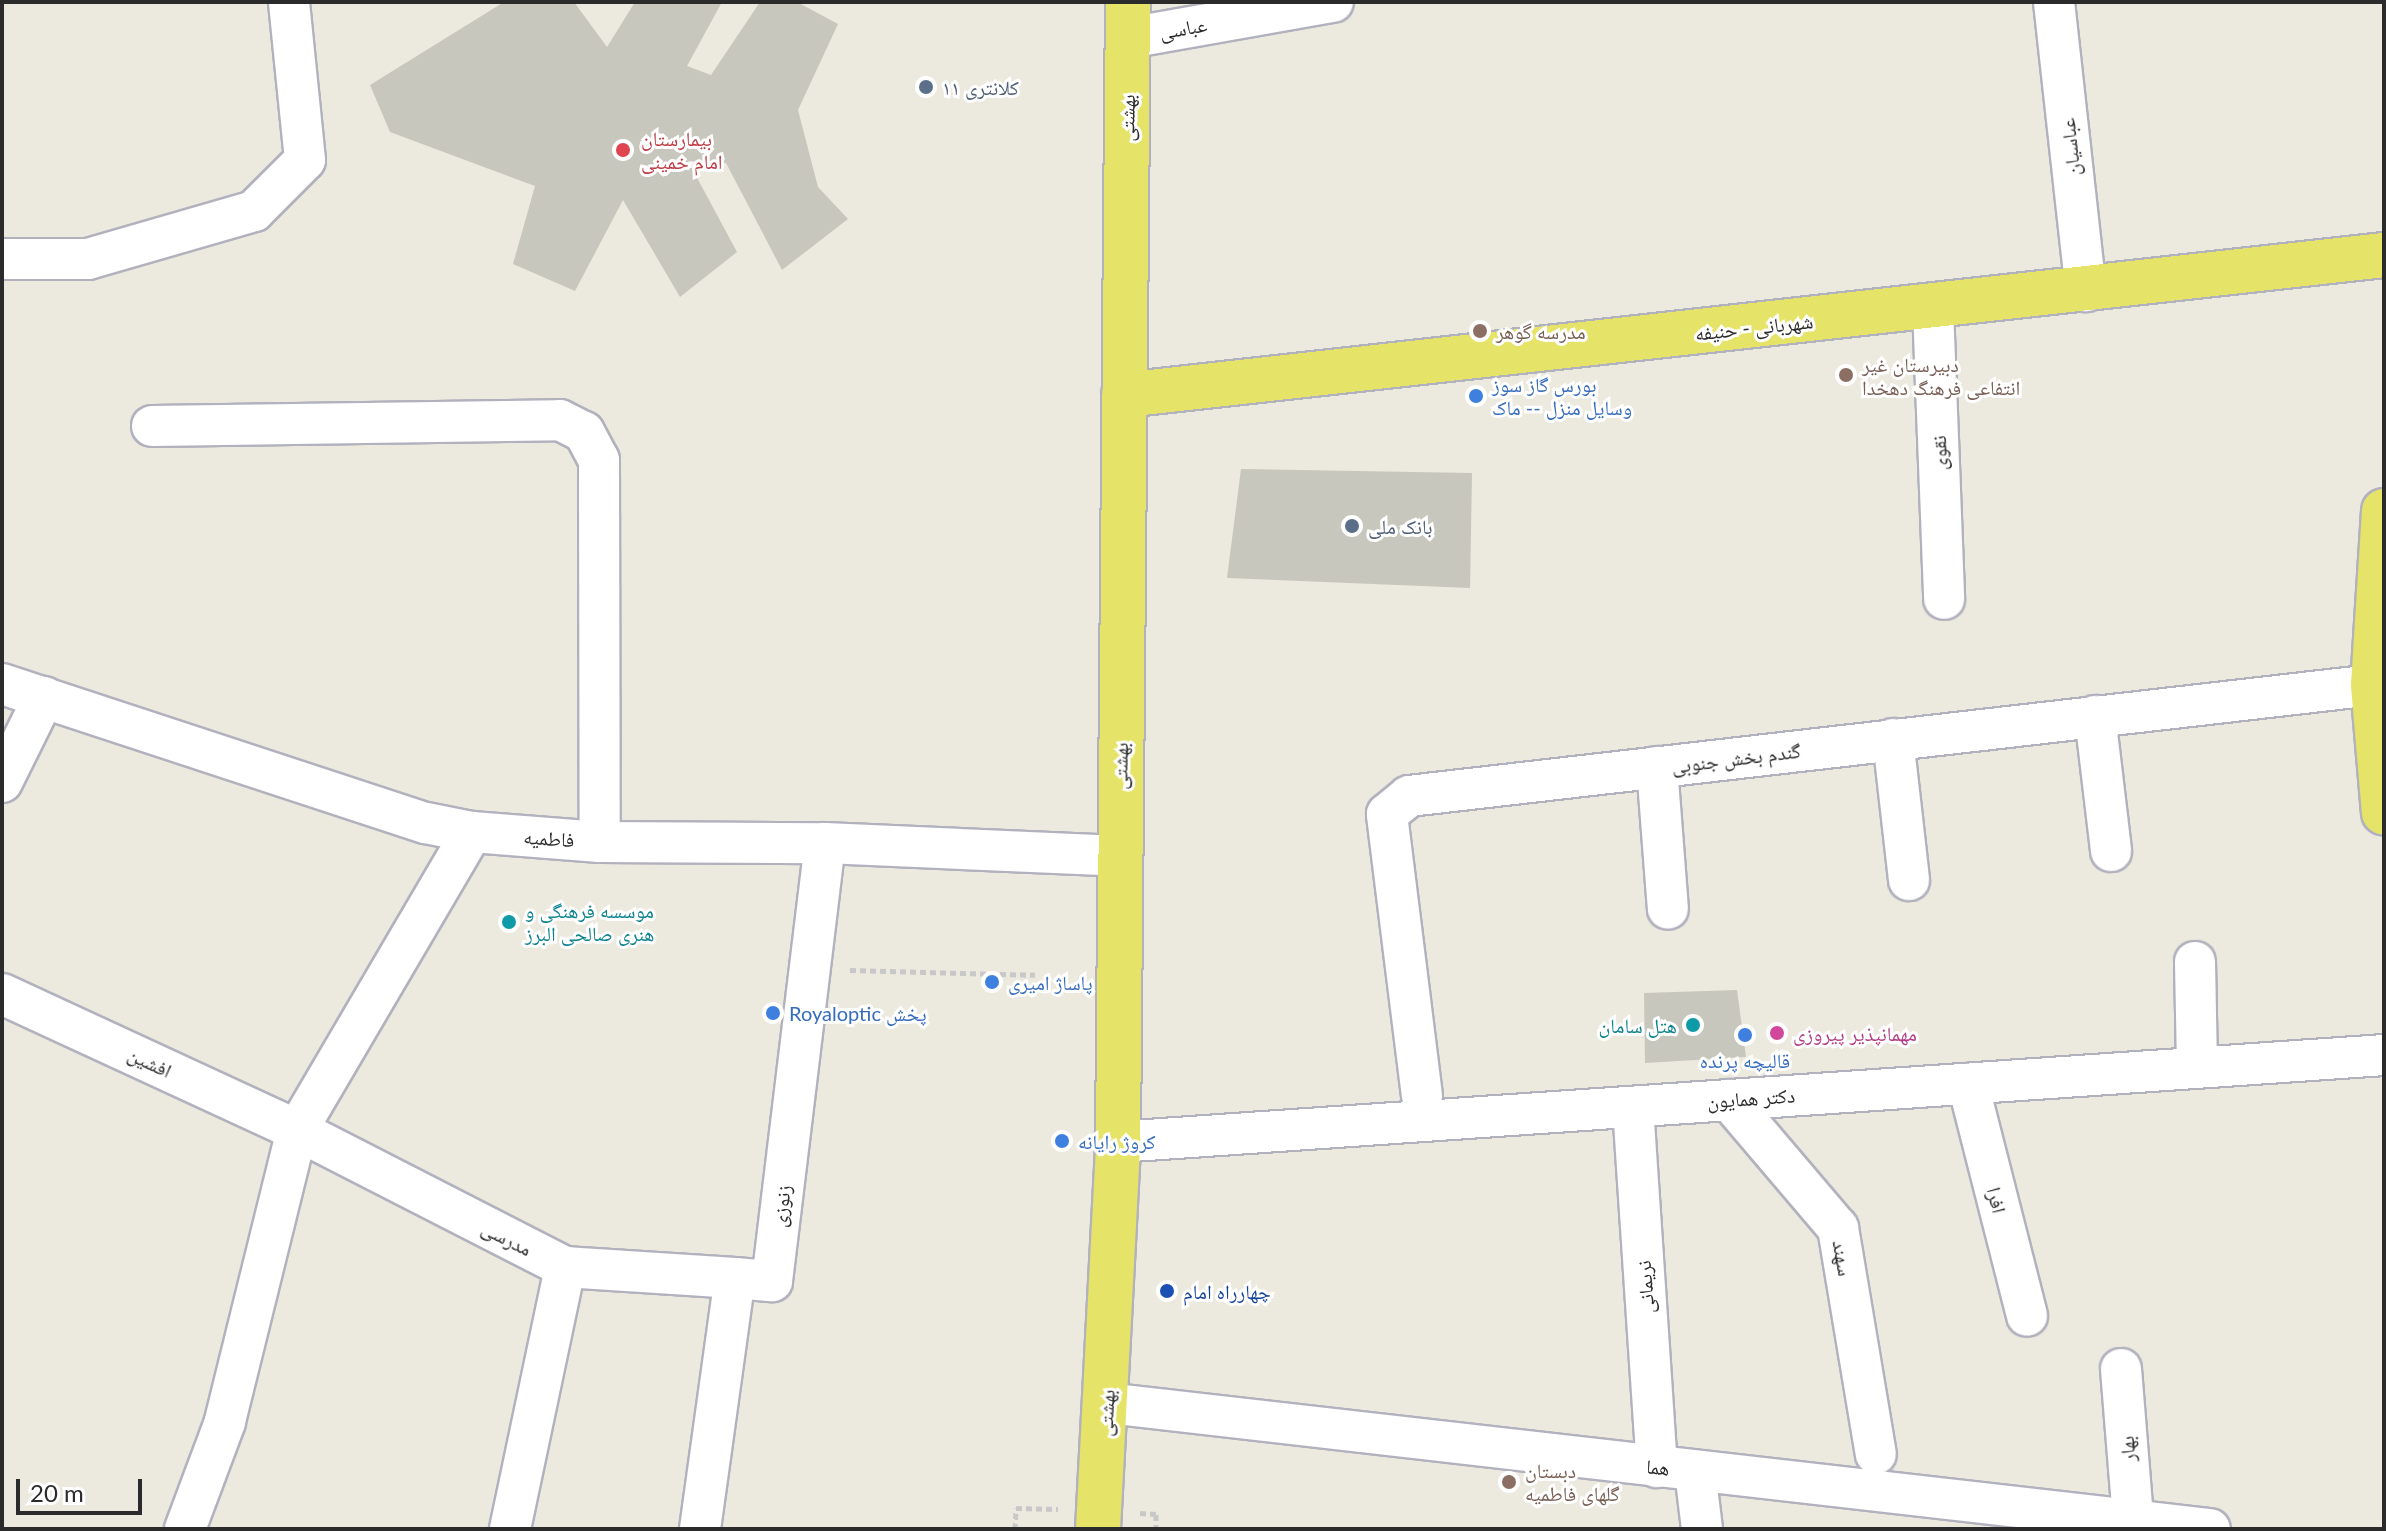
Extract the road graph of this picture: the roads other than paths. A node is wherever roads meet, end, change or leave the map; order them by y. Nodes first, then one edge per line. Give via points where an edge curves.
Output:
1 (289, 2) edge
2 (1333, 2) edge
3 (2054, 2) edge
4 (1128, 20) edge
5 (2384, 255) edge
6 (2, 259) edge
7 (2086, 291) junction
8 (1933, 308) junction
9 (1124, 395) junction
10 (152, 426) dead end
11 (2384, 511) edge
12 (1944, 599) dead end
13 (2, 684) edge
14 (2373, 685) junction
15 (44, 697) junction
16 (2095, 716) junction
17 (1893, 739) junction
18 (2380, 743) edge
19 (1657, 767) junction
20 (2, 782) edge
21 (2384, 813) edge
22 (472, 832) junction
23 (600, 842) junction
24 (825, 843) junction
25 (2111, 851) dead end
26 (1120, 856) junction
27 (1909, 880) dead end
28 (1668, 909) dead end
29 (2195, 962) dead end
30 (2, 994) edge
31 (2384, 1055) edge
32 (2197, 1068) junction
33 (1968, 1084) junction
34 (1422, 1096) dead end
35 (1729, 1100) junction
36 (1633, 1107) junction
37 (297, 1130) junction
38 (1118, 1142) junction
39 (565, 1267) junction
40 (735, 1278) junction
41 (2027, 1316) dead end
42 (2121, 1369) dead end
43 (1107, 1403) junction
44 (1876, 1454) dead end
45 (1676, 1469) junction
46 (1912, 1512) edge
47 (2133, 1526) edge
48 (185, 1529) edge
49 (510, 1529) edge
50 (700, 1529) edge
51 (1098, 1529) edge
52 (1702, 1529) edge
53 (2210, 1529) edge

1 - 6 street via 305,160 254,211 88,259
2 - 4 street, عباسی
3 - 7 street, عباسیان
4 - 9 main road, بهشتی
5 - 7 main road, شهربانی - حنیفه
7 - 8 main road, شهربانی - حنیفه
8 - 9 main road, شهربانی - حنیفه
8 - 12 street, نقوی
9 - 26 main road, بهشتی
10 - 23 street via 560,420 584,432 599,460
11 - 14 main road
13 - 15 street, فاطمیه
14 - 16 street, گندم بخش جنوبی
14 - 18 main road
15 - 20 street
15 - 22 street, فاطمیه via 426,823
16 - 17 street, گندم بخش جنوبی
16 - 25 street
17 - 19 street, گندم بخش جنوبی
17 - 27 street
18 - 21 main road
19 - 28 street
19 - 34 street, گندم بخش جنوبی via 1409,796 1387,814
22 - 23 street, فاطمیه
22 - 37 street
23 - 24 street, فاطمیه
24 - 26 street, فاطمیه
24 - 40 street, زنوزی via 772,1281
26 - 38 main road, بهشتی
29 - 32 street
30 - 37 street, افشین
31 - 32 street, دکتر همایون
32 - 33 street, دکتر همایون
33 - 35 street, دکتر همایون
33 - 41 street, افرا
35 - 36 street, دکتر همایون
35 - 44 street, سهند via 1838,1228
36 - 38 street, دکتر همایون
36 - 45 street, نریمانی
37 - 39 street, مدرسی
37 - 48 street via 225,1422
38 - 43 main road, بهشتی
39 - 40 street, مدرسی
39 - 49 street
40 - 50 street
42 - 47 street, بهار
43 - 45 street, هما
43 - 51 main road, بهشتی
45 - 46 street, هما
45 - 52 street, نریمانی
46 - 47 street, هما
47 - 53 street, هما

